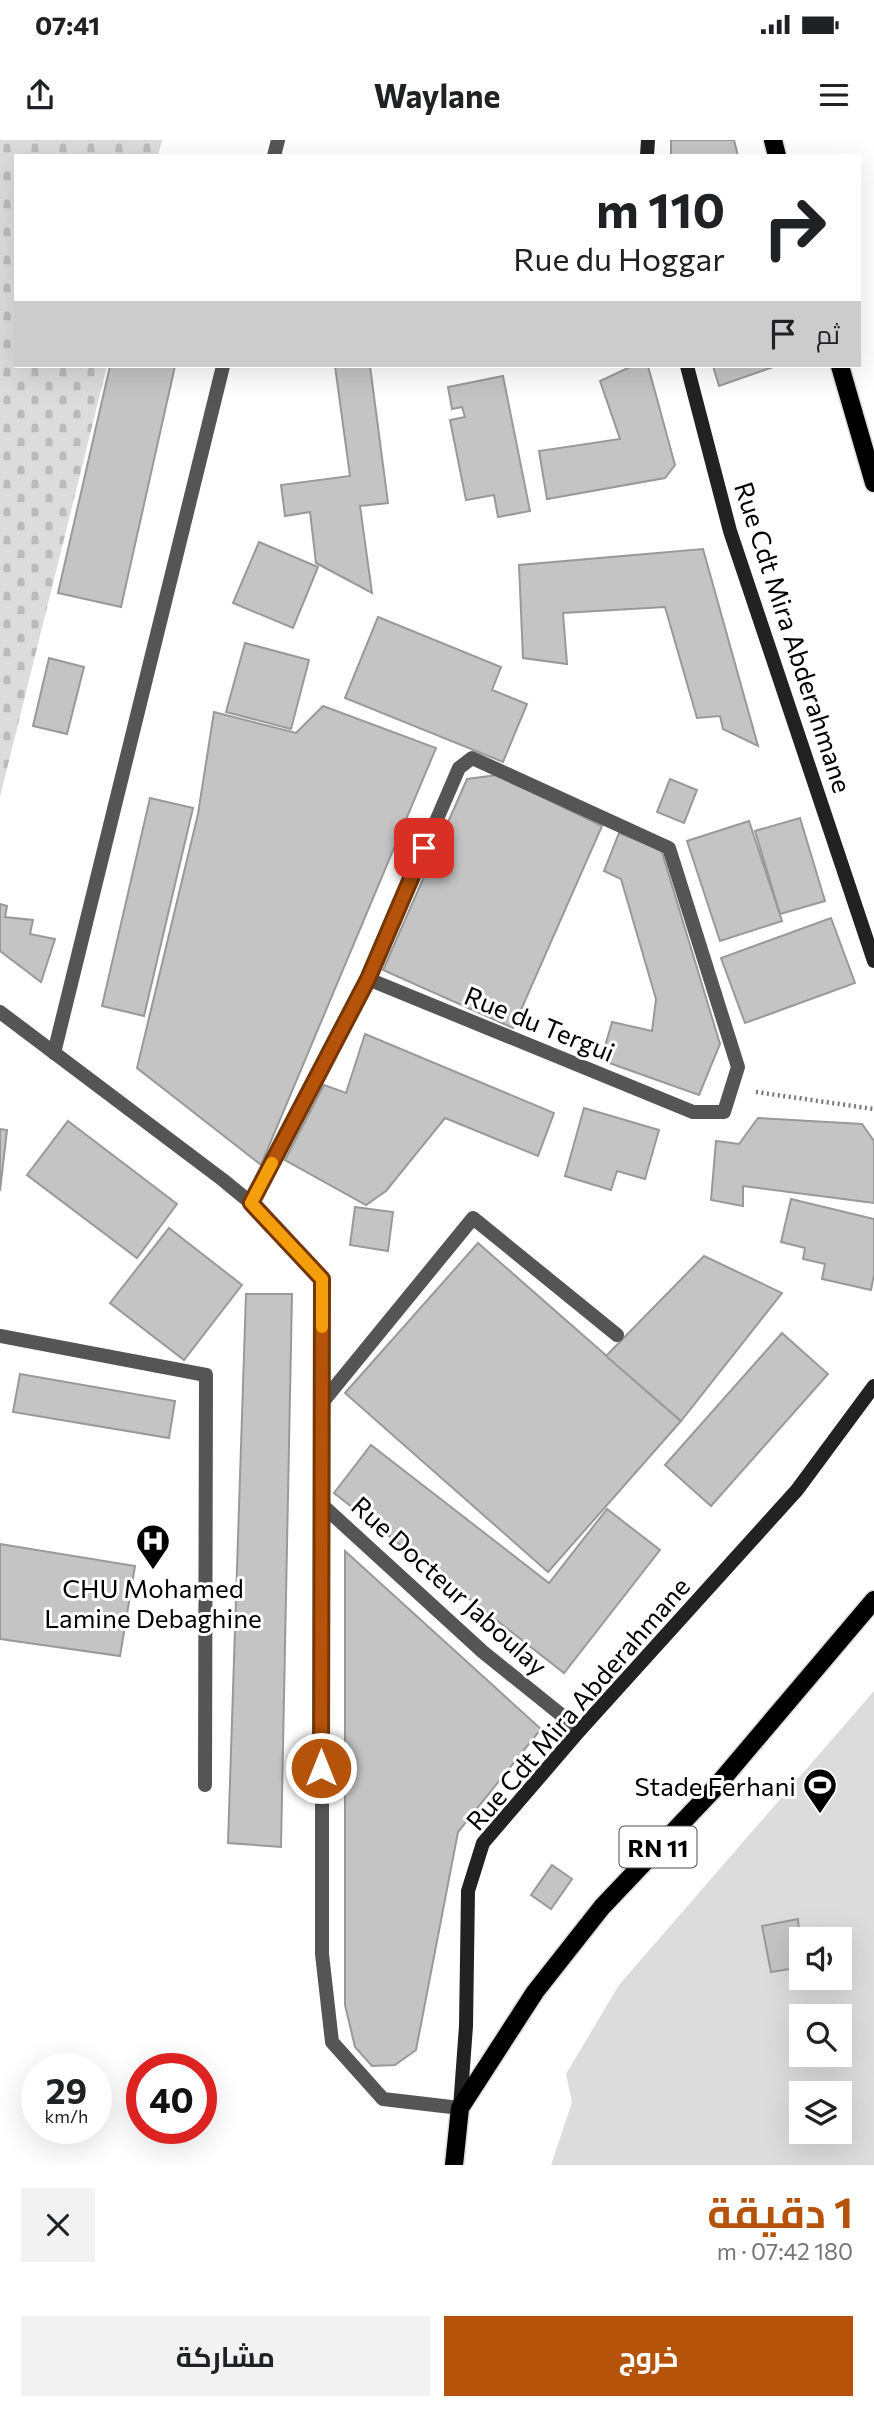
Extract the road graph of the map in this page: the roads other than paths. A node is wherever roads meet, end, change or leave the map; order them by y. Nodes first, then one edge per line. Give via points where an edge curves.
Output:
1 (222, 368) edge
2 (688, 368) edge
3 (841, 368) edge
4 (874, 483) edge
5 (874, 961) edge
6 (368, 979) junction
7 (0, 1012) edge
8 (54, 1052) junction
9 (251, 1203) junction
10 (617, 1335) dead end
11 (0, 1336) edge
12 (874, 1386) edge
13 (321, 1404) junction
14 (320, 1503) junction
15 (874, 1600) edge
16 (580, 1730) junction
17 (205, 1785) dead end
18 (460, 2108) junction
19 (454, 2165) edge

1 - 8 street
2 - 5 main road, Rue Cdt Mira Abderahmane via 730,531
3 - 4 main road
6 - 6 street, Rue du Tergui via 693,1112 724,1112 737,1067 669,848 472,758 460,768
6 - 9 street
7 - 8 street
8 - 9 street
9 - 13 street via 322,1279
10 - 13 street via 473,1218
11 - 17 street via 206,1375
12 - 16 main road, Rue Cdt Mira Abderahmane via 797,1490
13 - 14 street
14 - 16 street, Rue Docteur Jaboulay via 483,1652
14 - 18 street via 322,1954 332,2042 383,2099
15 - 18 main road, RN 11 via 714,1789 602,1906 535,1992
16 - 18 main road, Rue Cdt Mira Abderahmane via 484,1843 468,1891
18 - 19 main road, RN 11

